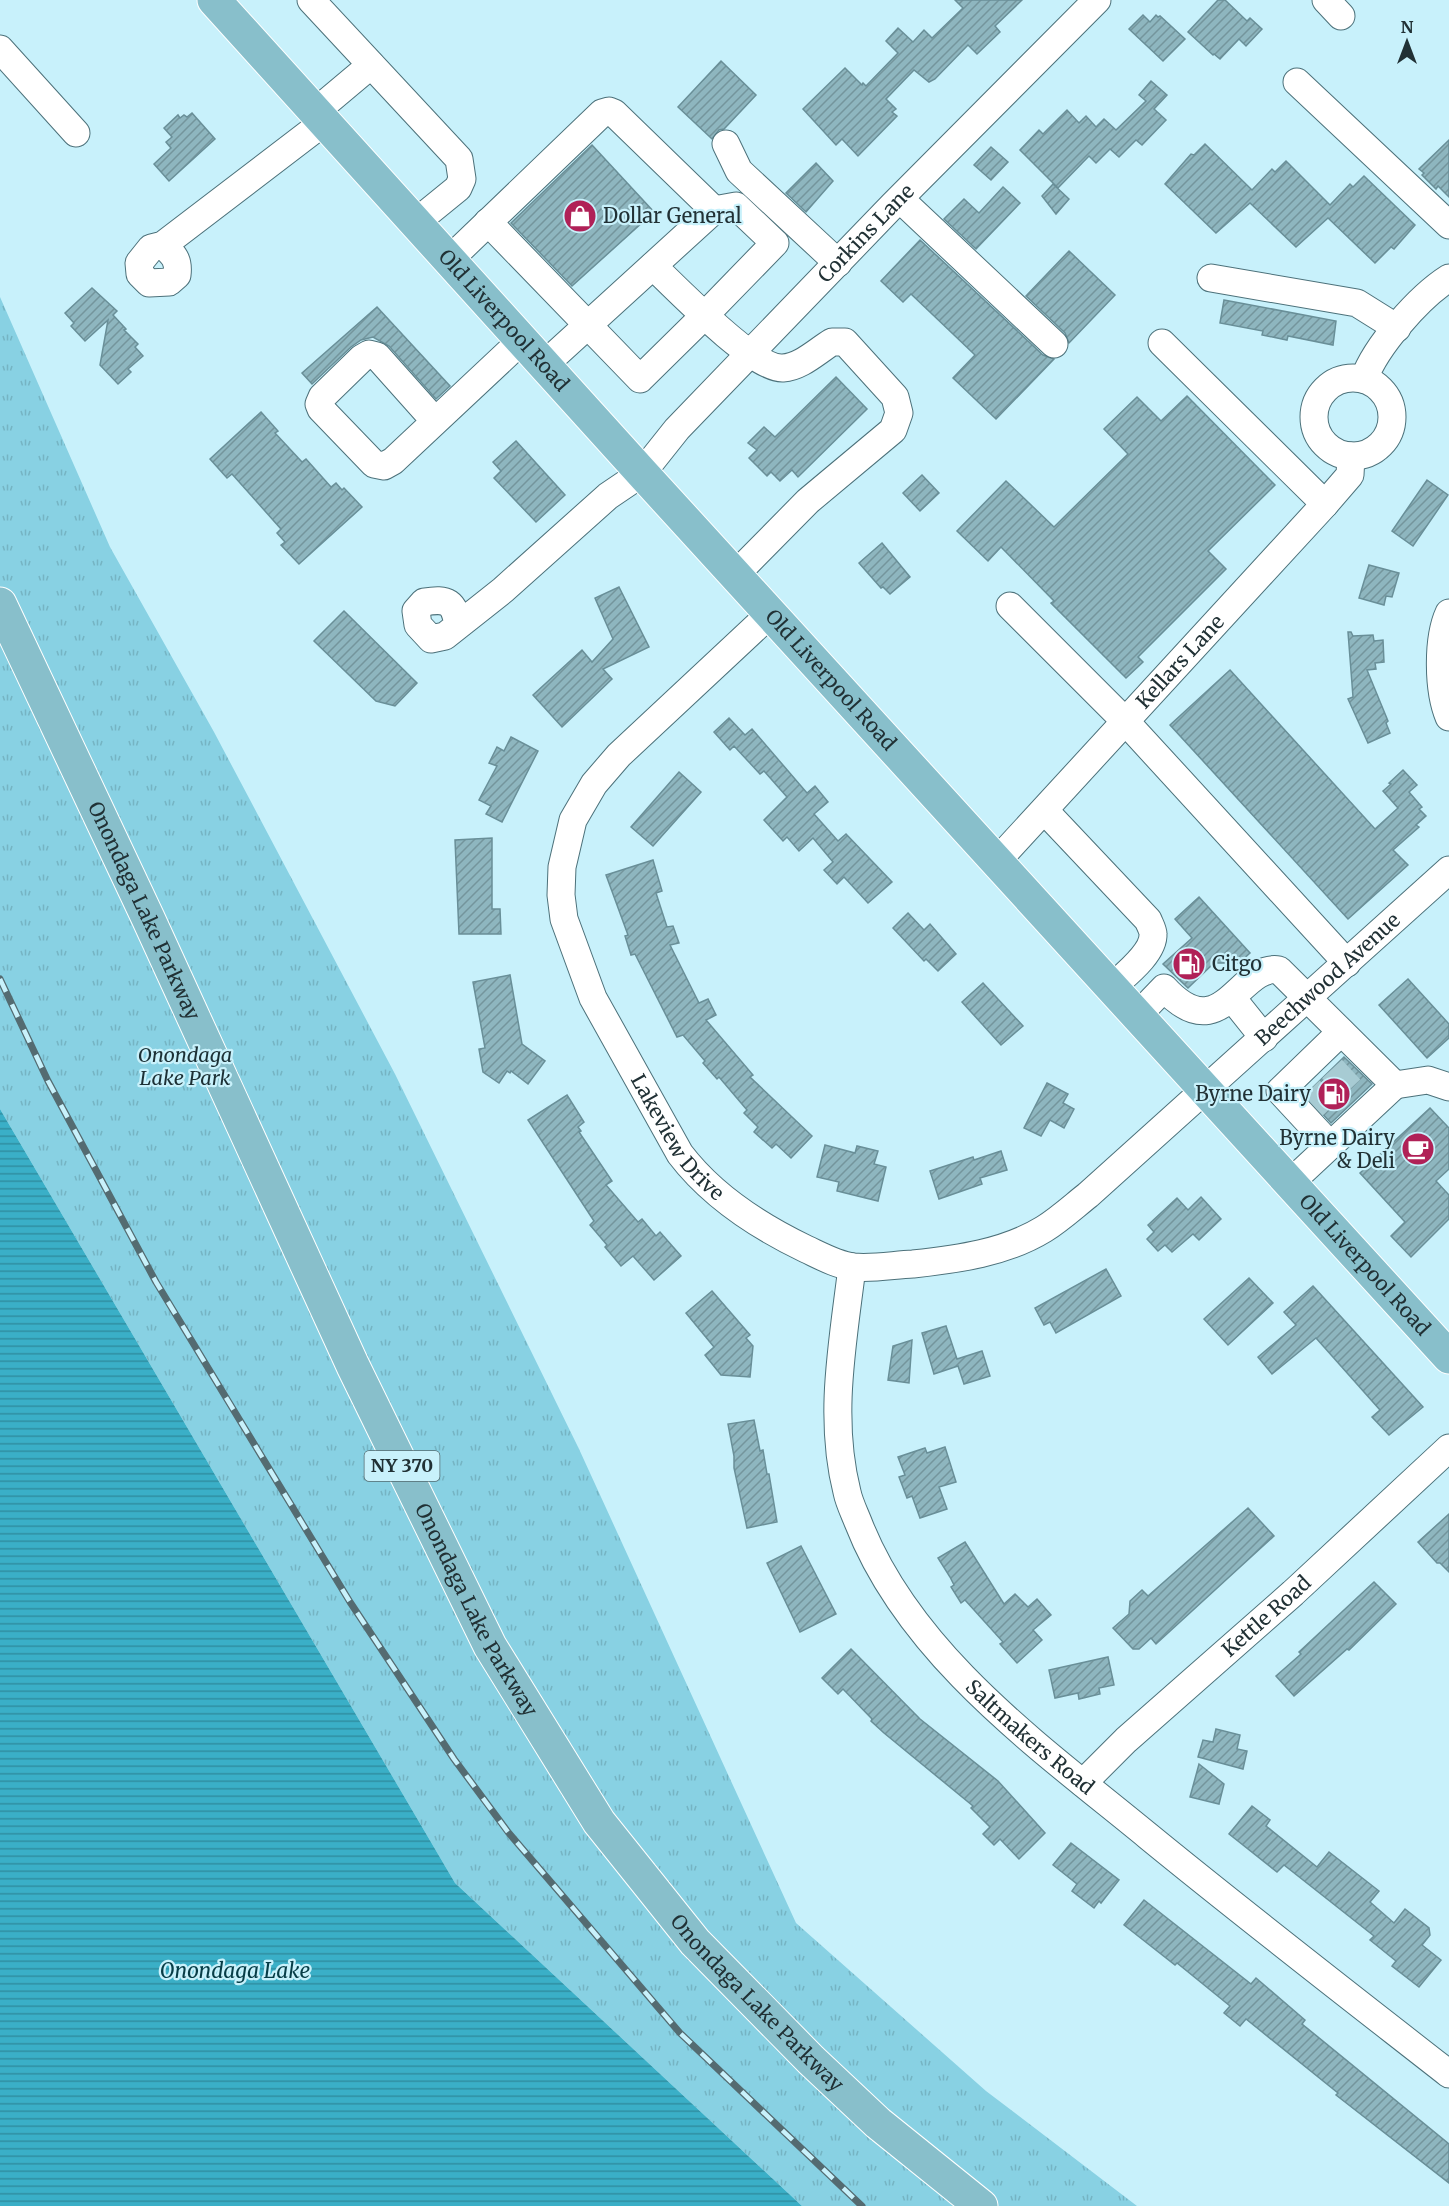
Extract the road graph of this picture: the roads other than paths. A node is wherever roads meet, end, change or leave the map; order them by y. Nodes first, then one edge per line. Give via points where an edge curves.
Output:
1 (311, 0) edge
2 (1097, 0) edge
3 (217, 1) edge
4 (0, 49) edge
5 (371, 65) junction
6 (1297, 82) dead end
7 (320, 117) junction
8 (76, 134) dead end
9 (726, 144) dead end
10 (900, 199) junction
11 (714, 210) junction
12 (488, 222) junction
13 (415, 223) junction
14 (1449, 225) edge
15 (163, 245) dead end
16 (449, 260) junction
17 (838, 263) junction
18 (653, 266) junction
19 (1211, 278) dead end
20 (1449, 278) edge
21 (705, 315) junction
22 (587, 326) junction
23 (1397, 328) junction
24 (522, 340) junction
25 (1162, 343) dead end
26 (1054, 344) dead end
27 (751, 352) junction
28 (544, 365) junction
29 (1364, 380) junction
30 (435, 421) dead end
31 (1351, 456) junction
32 (642, 473) junction
33 (1325, 504) junction
34 (736, 574) junction
35 (0, 604) edge
36 (1010, 606) dead end
37 (771, 613) junction
38 (1449, 614) edge
39 (458, 625) dead end
40 (1449, 717) edge
41 (1126, 722) junction
42 (1045, 811) junction
43 (996, 862) junction
44 (1449, 870) edge
45 (1141, 960) junction
46 (1347, 963) junction
47 (1112, 987) junction
48 (1164, 988) junction
49 (1232, 998) junction
50 (1307, 999) junction
51 (1137, 1016) junction
52 (1341, 1032) junction
53 (1264, 1038) junction
54 (1395, 1085) junction
55 (1449, 1087) edge
56 (1205, 1091) junction
57 (1338, 1130) junction
58 (1290, 1183) junction
59 (852, 1267) junction
60 (1449, 1357) edge
61 (1449, 1448) edge
62 (1083, 1783) junction
63 (1449, 2074) edge
64 (981, 2206) edge

1 - 5 street
2 - 10 street, Corkins Lane
3 - 7 main road, Old Liverpool Road
4 - 8 street
5 - 7 street
5 - 13 street via 459,159 462,168 458,188
6 - 14 street
7 - 13 main road, Old Liverpool Road
7 - 15 street
9 - 17 street via 739,171
10 - 17 street, Corkins Lane
10 - 26 street
11 - 12 street via 609,111 602,113
11 - 18 street
11 - 21 street via 736,206 775,243
12 - 16 street
12 - 22 street
13 - 16 main road, Old Liverpool Road
16 - 24 main road, Old Liverpool Road
17 - 27 street, Corkins Lane
18 - 21 street
18 - 22 street
19 - 23 street via 1357,303
20 - 23 street via 1434,288
21 - 22 street via 640,379
21 - 27 street via 725,336
22 - 28 street
23 - 29 street via 1369,364
24 - 28 main road, Old Liverpool Road
24 - 30 street
25 - 33 street
27 - 32 street, Corkins Lane via 677,429
27 - 34 street via 767,365 781,369 795,366 832,342 845,342 895,397 899,413 893,430 808,501
28 - 32 main road, Old Liverpool Road
29 - 31 street via 1384,393 1390,405 1391,423 1384,441 1375,449
29 - 31 street via 1351,378 1327,387 1314,410 1314,423 1327,446
31 - 33 street, Kellars Lane via 1350,475
32 - 34 main road, Old Liverpool Road
32 - 39 street, Corkins Lane via 608,496
33 - 41 street, Kellars Lane
34 - 37 main road, Old Liverpool Road
35 - 64 main road, Onondaga Lake Parkway / NY 370 via 353,1366 490,1646 599,1822 695,1942 878,2123
36 - 41 street
37 - 43 main road, Old Liverpool Road
37 - 59 street, Lakeview Drive via 619,755 594,784 573,820 562,867 561,895 564,919 593,998 693,1172 755,1222 827,1259
38 - 40 street via 1439,662
41 - 42 street, Kellars Lane
41 - 46 street
42 - 43 street, Kellars Lane
42 - 45 street via 1148,921 1154,932
43 - 47 main road, Old Liverpool Road
44 - 46 street, Beechwood Avenue
45 - 47 street
45 - 48 street
46 - 50 street, Beechwood Avenue
47 - 51 main road, Old Liverpool Road
48 - 49 street via 1186,1008 1202,1011
48 - 51 street
49 - 50 street via 1271,968 1280,970
49 - 53 street
50 - 52 street
50 - 53 street, Beechwood Avenue
51 - 56 main road, Old Liverpool Road
52 - 54 street
52 - 57 street via 1325,1062 1304,1083 1280,1091
53 - 56 street, Beechwood Avenue
54 - 55 street via 1428,1080
54 - 57 street via 1363,1103
56 - 58 main road, Old Liverpool Road
56 - 59 street, Lakeview Drive via 1088,1196 1043,1229 992,1252 932,1262
57 - 58 street
58 - 60 main road, Old Liverpool Road
59 - 62 street, Saltmakers Road via 838,1389 838,1449 847,1494 866,1543 912,1620 956,1670
61 - 62 street, Kettle Road
62 - 63 street, Saltmakers Road

